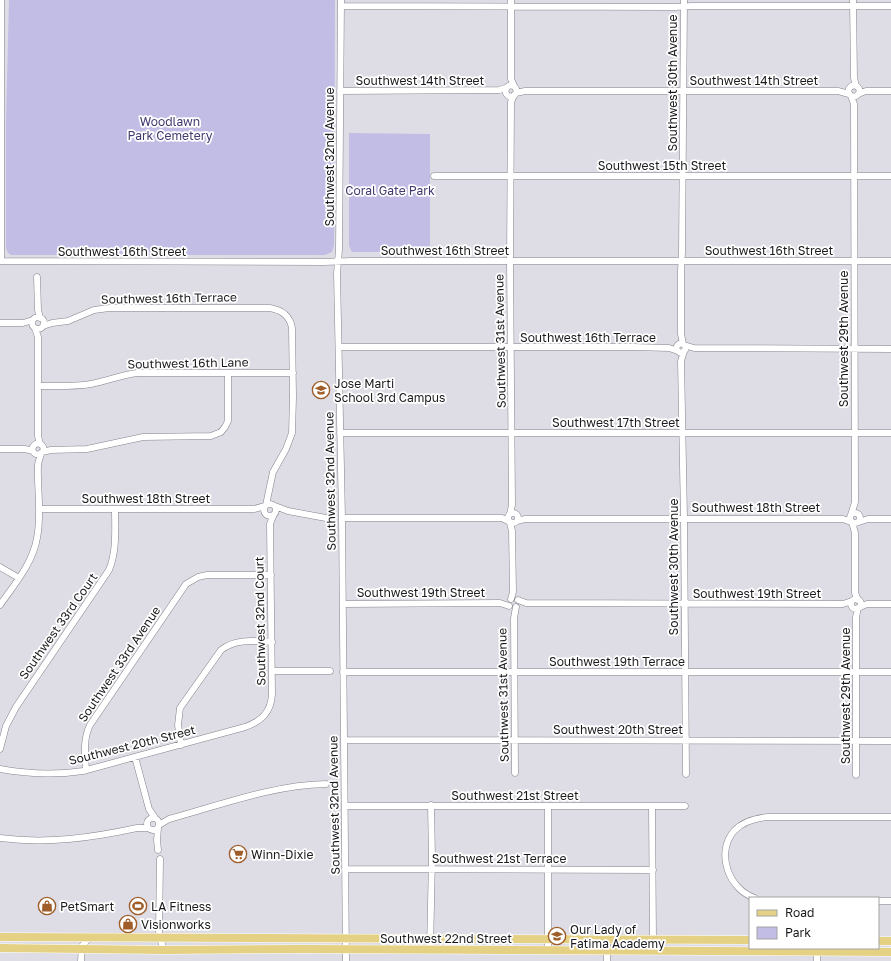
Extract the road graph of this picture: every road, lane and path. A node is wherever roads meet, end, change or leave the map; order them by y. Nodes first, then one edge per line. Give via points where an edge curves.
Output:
1 (2, 0) edge
2 (626, 0) edge
3 (341, 3) edge
4 (511, 3) edge
5 (569, 3) edge
6 (684, 3) edge
7 (853, 3) edge
8 (891, 6) edge
9 (626, 7) junction
10 (1, 43) edge
11 (340, 91) junction
12 (511, 91) junction
13 (683, 91) junction
14 (854, 91) junction
15 (891, 91) edge
16 (1, 116) edge
17 (434, 176) dead end
18 (511, 176) junction
19 (683, 176) junction
20 (854, 176) junction
21 (891, 176) edge
22 (0, 190) edge
23 (1, 261) edge
24 (510, 261) junction
25 (682, 261) junction
26 (854, 261) junction
27 (891, 261) edge
28 (338, 262) junction
29 (37, 278) dead end
30 (0, 323) edge
31 (38, 323) junction
32 (339, 347) junction
33 (511, 347) junction
34 (681, 348) junction
35 (855, 348) junction
36 (891, 348) edge
37 (228, 373) junction
38 (293, 373) junction
39 (38, 386) junction
40 (682, 432) junction
41 (340, 433) junction
42 (512, 433) junction
43 (855, 433) junction
44 (891, 433) edge
45 (0, 449) edge
46 (38, 449) junction
47 (270, 492) junction
48 (266, 505) junction
49 (274, 505) junction
50 (39, 509) junction
51 (115, 509) junction
52 (254, 510) junction
53 (288, 511) junction
54 (266, 514) junction
55 (274, 514) junction
56 (326, 518) dead end
57 (342, 518) junction
58 (513, 518) junction
59 (684, 518) junction
60 (855, 518) junction
61 (891, 519) edge
62 (270, 524) junction
63 (0, 567) edge
64 (271, 575) junction
65 (19, 578) junction
66 (514, 603) junction
67 (343, 604) junction
68 (684, 604) junction
69 (856, 604) junction
70 (891, 604) edge
71 (0, 605) edge
72 (272, 642) junction
73 (272, 672) junction
74 (330, 672) dead end
75 (343, 672) junction
76 (514, 672) junction
77 (685, 672) junction
78 (856, 672) junction
79 (891, 672) edge
80 (264, 716) joint
81 (344, 740) junction
82 (515, 740) junction
83 (685, 740) junction
84 (856, 741) junction
85 (891, 741) edge
86 (180, 745) junction
87 (0, 749) edge
88 (135, 757) junction
89 (0, 769) edge
90 (86, 770) junction
91 (515, 773) dead end
92 (686, 774) dead end
93 (856, 775) dead end
94 (326, 784) dead end
95 (430, 805) junction
96 (345, 806) junction
97 (548, 806) junction
98 (652, 806) junction
99 (685, 806) dead end
100 (149, 809) junction
101 (891, 817) edge
102 (156, 818) junction
103 (167, 820) junction
104 (148, 825) junction
105 (159, 827) junction
106 (0, 838) edge
107 (157, 840) junction
108 (158, 850) dead end
109 (160, 859) dead end
110 (346, 869) junction
111 (431, 869) junction
112 (548, 869) junction
113 (653, 870) junction
114 (753, 897) edge
115 (879, 901) edge
116 (891, 901) edge
117 (0, 937) edge
118 (90, 937) junction
119 (160, 938) junction
120 (221, 938) junction
121 (346, 938) junction
122 (431, 938) junction
123 (548, 940) junction
124 (607, 940) junction
125 (653, 940) junction
126 (749, 940) edge
127 (891, 940) edge
128 (879, 941) edge
129 (0, 948) edge
130 (346, 949) junction
131 (81, 950) junction
132 (164, 950) junction
133 (218, 950) junction
134 (430, 950) junction
135 (548, 950) junction
136 (817, 950) edge
137 (607, 951) junction
138 (653, 951) junction
139 (891, 952) edge
140 (81, 961) edge
141 (346, 961) edge
142 (607, 961) edge
143 (817, 961) edge

1 - 10 street
2 - 9 street
3 - 4 street
3 - 11 street, Southwest 32nd Avenue
4 - 5 street
4 - 12 street
5 - 9 street
6 - 7 street
6 - 9 street
6 - 13 street, Southwest 30th Avenue
7 - 8 street
7 - 14 street, Southwest 29th Avenue
10 - 16 street
11 - 12 street, Southwest 14th Street
11 - 28 street, Southwest 32nd Avenue
12 - 13 street, Southwest 14th Street
12 - 18 street, Southwest 31st Avenue
13 - 14 street, Southwest 14th Street
13 - 19 street, Southwest 30th Avenue
14 - 15 street, Southwest 14th Street
14 - 20 street, Southwest 29th Avenue
16 - 22 street
17 - 18 street, Southwest 15th Street
18 - 19 street, Southwest 15th Street
18 - 24 street, Southwest 31st Avenue
19 - 20 street, Southwest 15th Street
19 - 25 street, Southwest 30th Avenue
20 - 21 street, Southwest 15th Street
20 - 26 street, Southwest 29th Avenue
22 - 23 street
23 - 28 street, Southwest 16th Street
24 - 25 street, Southwest 16th Street
24 - 28 street, Southwest 16th Street
24 - 33 street, Southwest 31st Avenue
25 - 26 street, Southwest 16th Street
25 - 34 street, Southwest 30th Avenue
26 - 27 street, Southwest 16th Street
26 - 35 street, Southwest 29th Avenue
28 - 32 street, Southwest 32nd Avenue
29 - 31 street
30 - 31 street, Southwest 16th Terrace
31 - 38 street, Southwest 16th Terrace via 68,321 94,310 109,308 270,308 287,316 290,322
31 - 39 street
32 - 33 street, Southwest 16th Terrace
32 - 41 street, Southwest 32nd Avenue
33 - 34 street, Southwest 16th Terrace
33 - 42 street, Southwest 31st Avenue
34 - 35 street, Southwest 16th Terrace
34 - 40 street, Southwest 30th Avenue
35 - 36 street, Southwest 16th Terrace
35 - 43 street, Southwest 29th Avenue
37 - 38 street, Southwest 16th Lane
37 - 39 street, Southwest 16th Lane via 137,373 80,386
37 - 46 street via 228,421 226,427 215,435 144,437 87,448
38 - 47 street via 292,433 286,450 273,472
39 - 46 street
40 - 42 street, Southwest 17th Street
40 - 43 street, Southwest 17th Street
40 - 59 street, Southwest 30th Avenue
41 - 42 street, Southwest 17th Street
41 - 57 street, Southwest 32nd Avenue
42 - 58 street, Southwest 31st Avenue
43 - 44 street, Southwest 17th Street
43 - 60 street, Southwest 29th Avenue
45 - 46 street
46 - 50 street
47 - 48 street
47 - 49 street
48 - 49 street
48 - 52 street, Southwest 18th Street
48 - 54 street
49 - 53 street
49 - 55 street
50 - 51 street, Southwest 18th Street
50 - 65 street via 35,547
51 - 52 street, Southwest 18th Street
51 - 87 street, Southwest 33rd Court via 113,560 109,570 16,707 6,726
52 - 54 street, Southwest 18th Street
53 - 55 street
53 - 56 street
54 - 55 street
54 - 62 street, Southwest 32nd Court
55 - 62 street, Southwest 32nd Court
57 - 58 street
57 - 67 street, Southwest 32nd Avenue
58 - 59 street, Southwest 18th Street
58 - 66 street
59 - 60 street, Southwest 18th Street
59 - 68 street, Southwest 30th Avenue
60 - 61 street
60 - 69 street, Southwest 29th Avenue
62 - 64 street, Southwest 32nd Court
63 - 65 street
64 - 72 street, Southwest 32nd Court
64 - 90 street, Southwest 33rd Avenue via 207,575 186,584 90,725 85,741
65 - 71 street
66 - 67 street, Southwest 19th Street
66 - 68 street, Southwest 19th Street
66 - 76 street, Southwest 31st Avenue
67 - 75 street, Southwest 32nd Avenue
68 - 69 street, Southwest 19th Street
68 - 77 street, Southwest 30th Avenue
69 - 70 street, Southwest 19th Street
69 - 78 street, Southwest 29th Avenue
72 - 73 street, Southwest 32nd Court
72 - 86 street via 238,642 221,650 180,708
73 - 74 street
73 - 80 street, Southwest 32nd Court via 271,703
75 - 76 street, Southwest 19th Terrace
75 - 81 street, Southwest 32nd Avenue
76 - 77 street, Southwest 19th Terrace
76 - 82 street, Southwest 31st Avenue
77 - 78 street, Southwest 19th Terrace
77 - 83 street, Southwest 30th Avenue
78 - 79 street, Southwest 19th Terrace
78 - 84 street, Southwest 29th Avenue
80 - 86 street, Southwest 20th Street via 249,726
81 - 82 street, Southwest 20th Street
81 - 96 street, Southwest 32nd Avenue
82 - 83 street, Southwest 20th Street
82 - 91 street, Southwest 31st Avenue
83 - 84 street, Southwest 20th Street
83 - 92 street, Southwest 30th Avenue
84 - 85 street, Southwest 20th Street
84 - 93 street, Southwest 29th Avenue
86 - 88 street, Southwest 20th Street
88 - 90 street, Southwest 20th Street
88 - 100 street
89 - 90 street, Southwest 20th Street via 41,773
94 - 103 street via 267,792
95 - 96 street, Southwest 21st Street
95 - 97 street, Southwest 21st Street
95 - 111 street
96 - 110 street, Southwest 32nd Avenue
97 - 98 street, Southwest 21st Street
97 - 112 street
98 - 99 street, Southwest 21st Street
98 - 113 street
100 - 102 street
100 - 104 street
101 - 114 street via 761,817 750,821 734,832 728,842 726,859 734,884 742,892
102 - 103 street
102 - 104 street
102 - 105 street
103 - 105 street
104 - 105 street via 154,830
104 - 106 street via 72,839
104 - 107 street
105 - 107 street
107 - 108 street
109 - 119 street
110 - 111 street, Southwest 21st Terrace
110 - 121 street, Southwest 32nd Avenue
111 - 112 street, Southwest 21st Terrace
111 - 122 street
112 - 113 street, Southwest 21st Terrace
112 - 123 street
113 - 125 street
115 - 116 street
117 - 118 main road, Southwest 22nd Street
118 - 119 main road, Southwest 22nd Street
118 - 131 street
119 - 120 main road, Southwest 22nd Street
119 - 132 street
120 - 121 main road, Southwest 22nd Street
120 - 133 main road
121 - 122 main road, Southwest 22nd Street
121 - 130 street, Southwest 32nd Avenue
122 - 123 main road, Southwest 22nd Street
122 - 134 street
123 - 124 main road, Southwest 22nd Street
123 - 135 street
124 - 125 main road, Southwest 22nd Street
124 - 137 street
125 - 126 main road, Southwest 22nd Street
125 - 138 main road
127 - 128 main road
129 - 131 main road, Southwest 22nd Street
130 - 133 main road, Southwest 22nd Street
130 - 134 main road, Southwest 22nd Street
130 - 141 street, Southwest 32nd Avenue
131 - 132 main road, Southwest 22nd Street
131 - 140 street
132 - 133 main road, Southwest 22nd Street
134 - 135 main road, Southwest 22nd Street
135 - 137 main road, Southwest 22nd Street
136 - 138 main road, Southwest 22nd Street
136 - 139 main road, Southwest 22nd Street
136 - 143 street
137 - 138 main road, Southwest 22nd Street
137 - 142 street

